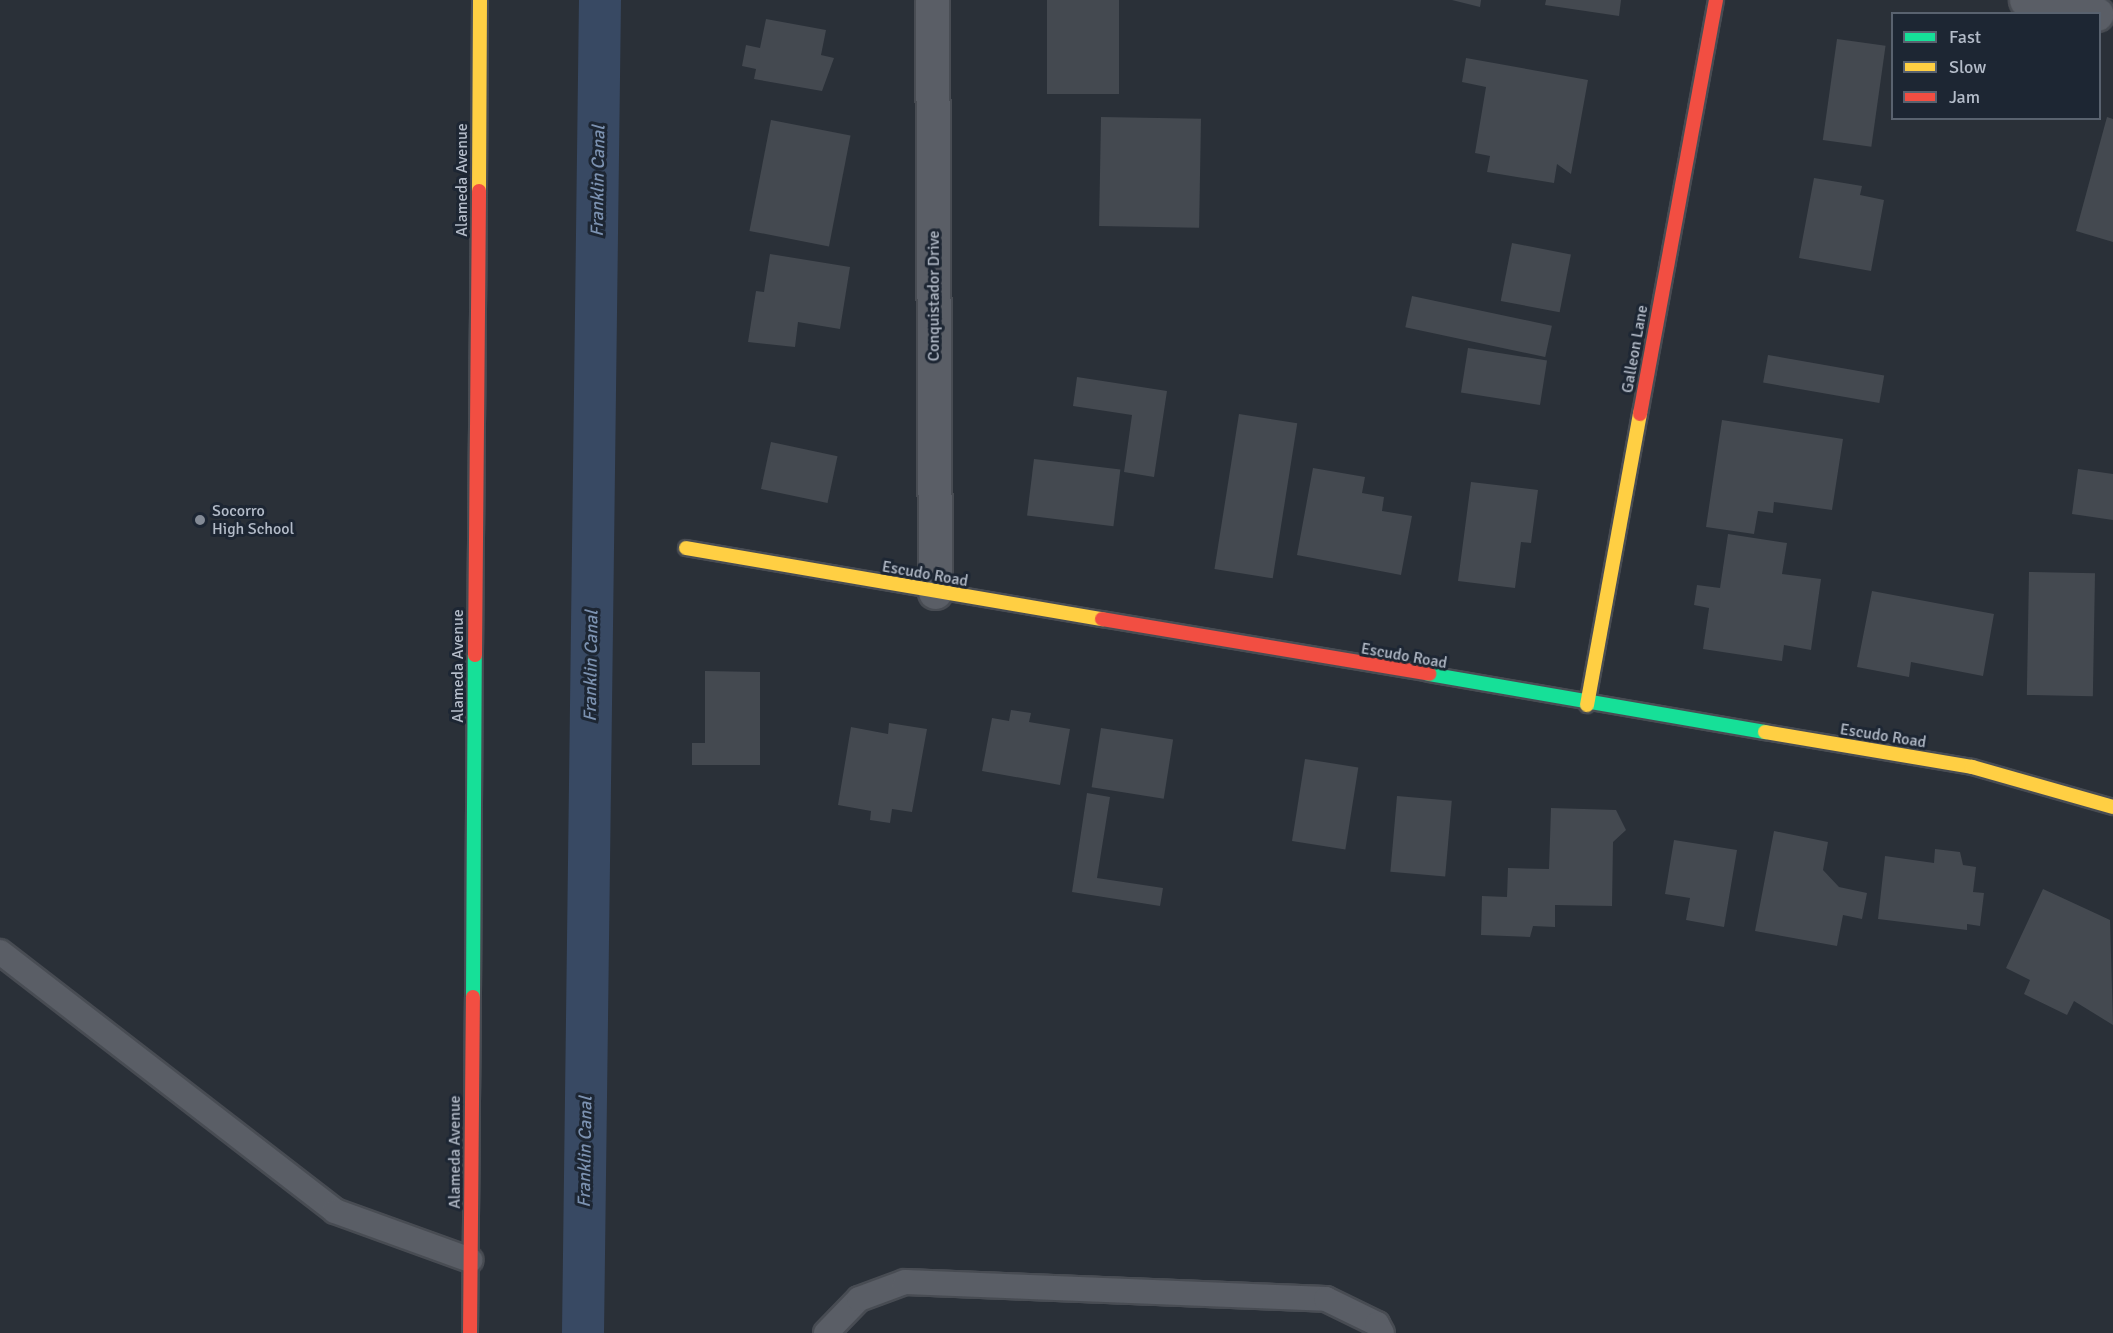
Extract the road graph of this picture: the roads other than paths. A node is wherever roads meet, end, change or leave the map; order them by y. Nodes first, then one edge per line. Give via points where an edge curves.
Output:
1 (480, 0) edge
2 (932, 0) edge
3 (1716, 0) edge
4 (2026, 0) edge
5 (2088, 12) edge
6 (686, 548) dead end
7 (935, 592) junction
8 (1587, 705) junction
9 (2113, 807) edge
10 (0, 952) edge
11 (470, 1260) junction
12 (470, 1333) edge
13 (826, 1333) edge
14 (1382, 1333) edge

1 - 11 street, Alameda Avenue
2 - 7 street, Conquistador Drive
3 - 8 street, Galleon Lane
4 - 5 street
6 - 7 street, Escudo Road
7 - 8 street, Escudo Road
8 - 9 street, Escudo Road via 1972,767
10 - 11 lane via 335,1210
11 - 12 street, Alameda Avenue
13 - 14 lane via 859,1299 905,1282 1326,1299 1377,1324

